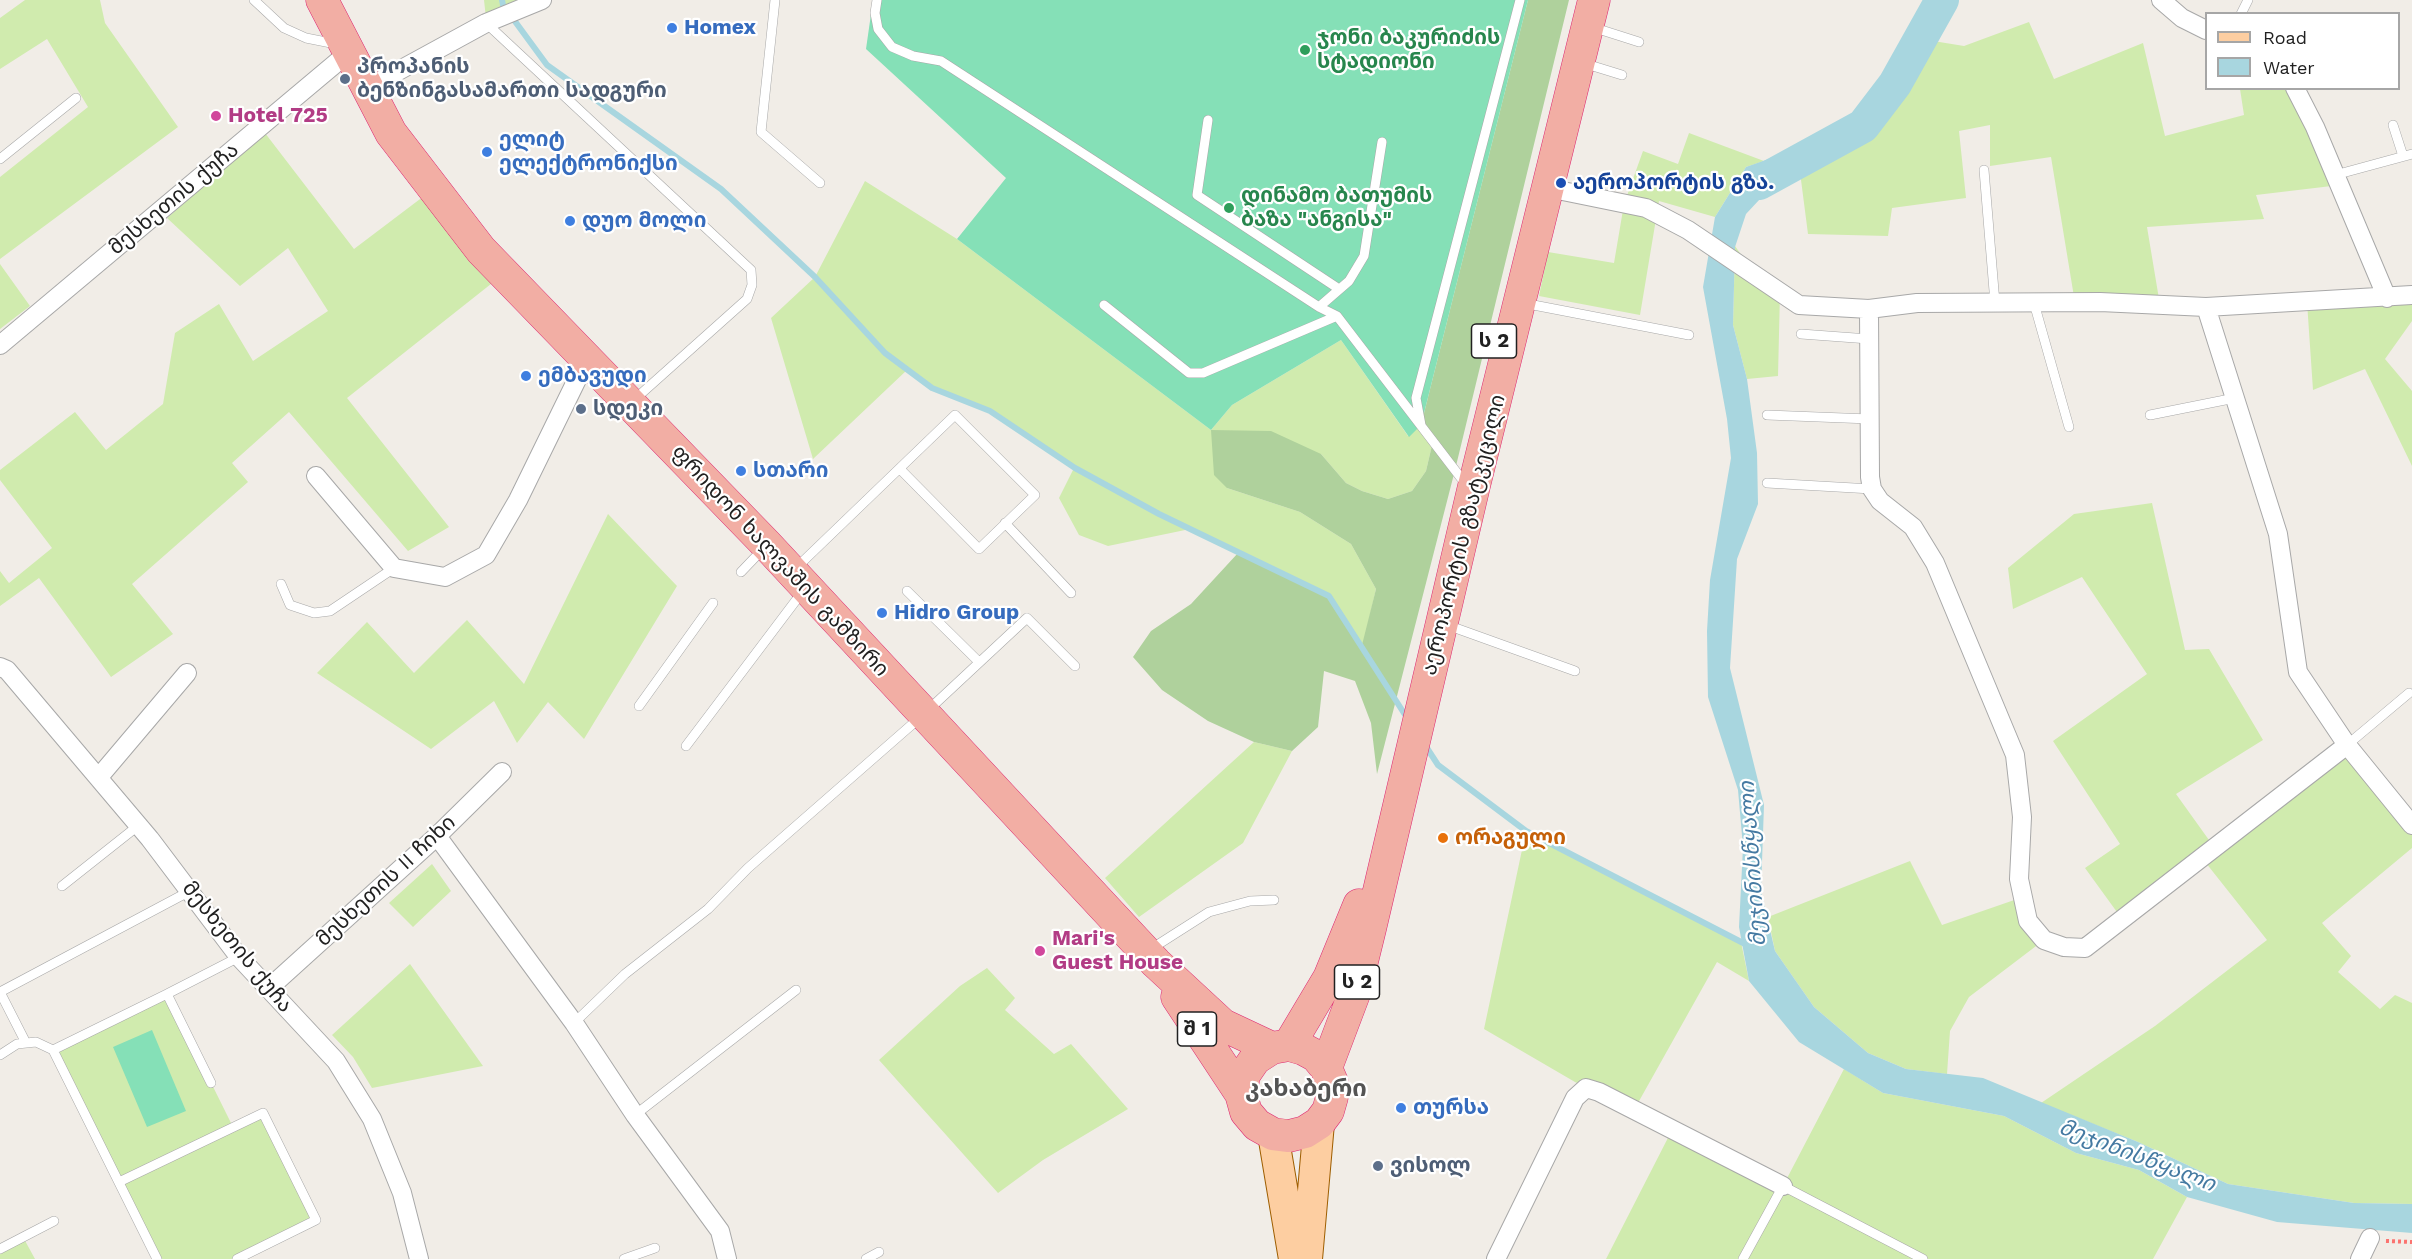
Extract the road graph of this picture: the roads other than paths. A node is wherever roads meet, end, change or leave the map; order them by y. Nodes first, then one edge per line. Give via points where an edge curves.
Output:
1 (254, 0) edge
2 (322, 0) edge
3 (775, 0) edge
4 (877, 0) edge
5 (1520, 0) edge
6 (2161, 0) edge
7 (537, 2) edge
8 (1586, 8) edge
9 (486, 23) junction
10 (2205, 30) edge
11 (1639, 42) dead end
12 (346, 49) junction
13 (1578, 62) junction
14 (1622, 75) dead end
15 (367, 88) junction
16 (2296, 90) edge
17 (76, 98) dead end
18 (1208, 120) dead end
19 (2393, 125) dead end
20 (1382, 142) dead end
21 (2408, 155) edge
22 (0, 159) edge
23 (1983, 170) dead end
24 (2335, 175) junction
25 (820, 183) dead end
26 (1548, 188) junction
27 (1339, 290) junction
28 (2412, 295) edge
29 (2387, 298) junction
30 (1521, 302) junction
31 (1995, 303) junction
32 (2034, 303) junction
33 (1104, 305) dead end
34 (1319, 307) junction
35 (2206, 308) junction
36 (1869, 309) junction
37 (1337, 316) junction
38 (1801, 334) dead end
39 (1689, 335) dead end
40 (1869, 339) junction
41 (0, 345) edge
42 (587, 359) junction
43 (2235, 398) junction
44 (630, 403) junction
45 (2150, 415) dead end
46 (1767, 416) dead end
47 (1870, 419) junction
48 (1421, 425) junction
49 (2069, 427) dead end
50 (900, 469) junction
51 (316, 476) dead end
52 (1461, 478) junction
53 (1767, 483) dead end
54 (1872, 489) junction
55 (1005, 524) junction
56 (767, 545) junction
57 (394, 568) junction
58 (741, 572) dead end
59 (799, 579) junction
60 (281, 584) dead end
61 (907, 591) dead end
62 (1071, 593) dead end
63 (713, 603) dead end
64 (1442, 624) junction
65 (979, 662) junction
66 (1075, 666) dead end
67 (0, 667) edge
68 (1575, 670) dead end
69 (187, 673) dead end
70 (1419, 685) junction
71 (2409, 693) dead end
72 (639, 706) dead end
73 (924, 714) junction
74 (2347, 745) junction
75 (686, 746) dead end
76 (1403, 754) junction
77 (502, 772) dead end
78 (99, 777) junction
79 (139, 825) junction
80 (2412, 825) edge
81 (437, 836) junction
82 (62, 886) dead end
83 (190, 891) junction
84 (1274, 900) dead end
85 (239, 957) junction
86 (1151, 957) junction
87 (268, 989) junction
88 (796, 990) dead end
89 (167, 994) junction
90 (574, 1023) junction
91 (26, 1043) junction
92 (1280, 1047) junction
93 (53, 1050) junction
94 (0, 1055) edge
95 (1326, 1068) junction
96 (211, 1083) dead end
97 (1241, 1094) junction
98 (635, 1115) junction
99 (1319, 1123) junction
100 (1273, 1134) junction
101 (118, 1182) junction
102 (1783, 1186) junction
103 (54, 1221) dead end
104 (2370, 1239) road end
105 (655, 1248) dead end
106 (0, 1249) edge
107 (879, 1252) dead end
108 (157, 1259) edge
109 (237, 1259) edge
110 (419, 1259) edge
111 (624, 1259) edge
112 (727, 1259) edge
113 (866, 1259) edge
114 (1294, 1259) edge
115 (1307, 1259) edge
116 (1496, 1259) edge
117 (1743, 1259) edge
118 (1923, 1259) edge
119 (2360, 1259) edge

1 - 12 lane via 284,28
2 - 12 highway, ფრიდონ ხალვაშის გამზირი / შ 1
3 - 25 lane via 761,132
4 - 34 lane via 878,29 892,46 912,56 941,61
5 - 48 lane via 1416,398
6 - 10 street via 2182,18
7 - 9 street
8 - 11 lane
8 - 13 highway, აეროპორტის გზატკეცილი / ს 2
8 - 52 highway, აეროპორტის გზატკეცილი / ს 2 via 1545,124
9 - 15 street
9 - 44 lane via 751,270 752,285 747,299
12 - 15 highway, ფრიდონ ხალვაშის გამზირი / შ 1
12 - 41 street, მესხეთის ქუჩა
13 - 14 lane
13 - 26 highway, აეროპორტის გზატკეცილი / ს 2
15 - 42 highway, ფრიდონ ხალვაშის გამზირი / შ 1 via 391,133 481,250
16 - 24 street
17 - 22 lane
18 - 27 lane via 1197,195
19 - 21 lane
20 - 27 lane via 1364,256
21 - 24 lane
23 - 31 lane
24 - 29 street
26 - 30 highway, აეროპორტის გზატკეცილი / ს 2
26 - 36 street via 1646,208 1688,230 1799,306
27 - 34 lane
28 - 29 street
29 - 35 street
30 - 39 lane
30 - 64 highway, აეროპორტის გზატკეცილი / ს 2
31 - 32 street
31 - 36 street via 1917,303
32 - 35 street
32 - 49 lane
33 - 37 lane via 1189,373 1203,373
34 - 37 lane
35 - 43 street
36 - 40 street
37 - 48 lane
38 - 40 lane
40 - 47 street
42 - 44 highway, ფრიდონ ხალვაშის გამზირი / შ 1
42 - 57 street via 518,500 486,555 445,577
43 - 45 lane
43 - 74 street via 2278,534 2298,672
44 - 56 highway, ფრიდონ ხალვაშის გამზირი / შ 1
46 - 47 lane
47 - 54 street
48 - 52 lane
50 - 55 lane via 979,549
50 - 55 lane via 955,415 1035,495
50 - 59 lane
51 - 57 street
52 - 70 highway, აეროპორტის გზატკეცილი / ს 2
53 - 54 lane
54 - 74 street via 1880,501 1913,527 1935,563 2015,755 2022,817 2019,879 2028,921 2044,940 2064,947 2085,948
55 - 62 lane
56 - 58 lane
56 - 59 highway, ფრიდონ ხალვაშის გამზირი / შ 1
57 - 60 lane via 330,611 314,613 290,605
59 - 73 highway, ფრიდონ ხალვაშის გამზირი / შ 1
59 - 75 lane
61 - 65 lane
63 - 72 lane
64 - 68 lane
64 - 70 highway, აეროპორტის გზატკეცილი / ს 2
65 - 66 lane via 1027,618
65 - 73 lane
67 - 78 street, მესხეთის ქუჩა via 7,670
69 - 78 street
70 - 76 highway, აეროპორტის გზატკეცილი / ს 2
71 - 74 lane
73 - 86 highway, ფრიდონ ხალვაშის გამზირი / შ 1
73 - 90 lane via 748,868 708,909 625,974
74 - 80 street
76 - 92 highway, აეროპორტის გზატკეცილი / ს 2 via 1354,921 1329,978
76 - 95 highway, აეროპორტის გზატკეცილი / ს 2 via 1354,994
77 - 81 street, მესხეთის II ჩიხი
78 - 79 street, მესხეთის ქუჩა
79 - 82 lane
79 - 83 street, მესხეთის ქუჩა
81 - 87 street, მესხეთის II ჩიხი
81 - 90 street
83 - 85 street, მესხეთის ქუჩა
83 - 91 lane via 0,992
84 - 86 lane via 1250,901 1209,912
85 - 87 street, მესხეთის ქუჩა
85 - 89 lane
86 - 92 highway, შ 1 via 1223,1024
86 - 97 highway, შ 1
87 - 110 street, მესხეთის ქუჩა via 336,1061 372,1119 402,1193
88 - 98 lane
89 - 93 lane
89 - 96 lane
90 - 98 street
91 - 93 lane via 36,1042
91 - 94 lane
92 - 95 highway via 1304,1049
92 - 97 highway via 1255,1059 1244,1075
93 - 101 lane
95 - 99 highway via 1332,1082 1332,1097
97 - 100 highway via 1246,1112 1257,1125
98 - 112 street via 720,1231
99 - 100 highway via 1289,1136
99 - 115 main road
100 - 114 main road
101 - 108 lane
101 - 109 lane via 263,1113 316,1220
102 - 116 street via 1586,1088 1575,1098
102 - 117 lane
102 - 118 lane
103 - 106 lane
104 - 119 street
105 - 111 lane
107 - 113 lane

